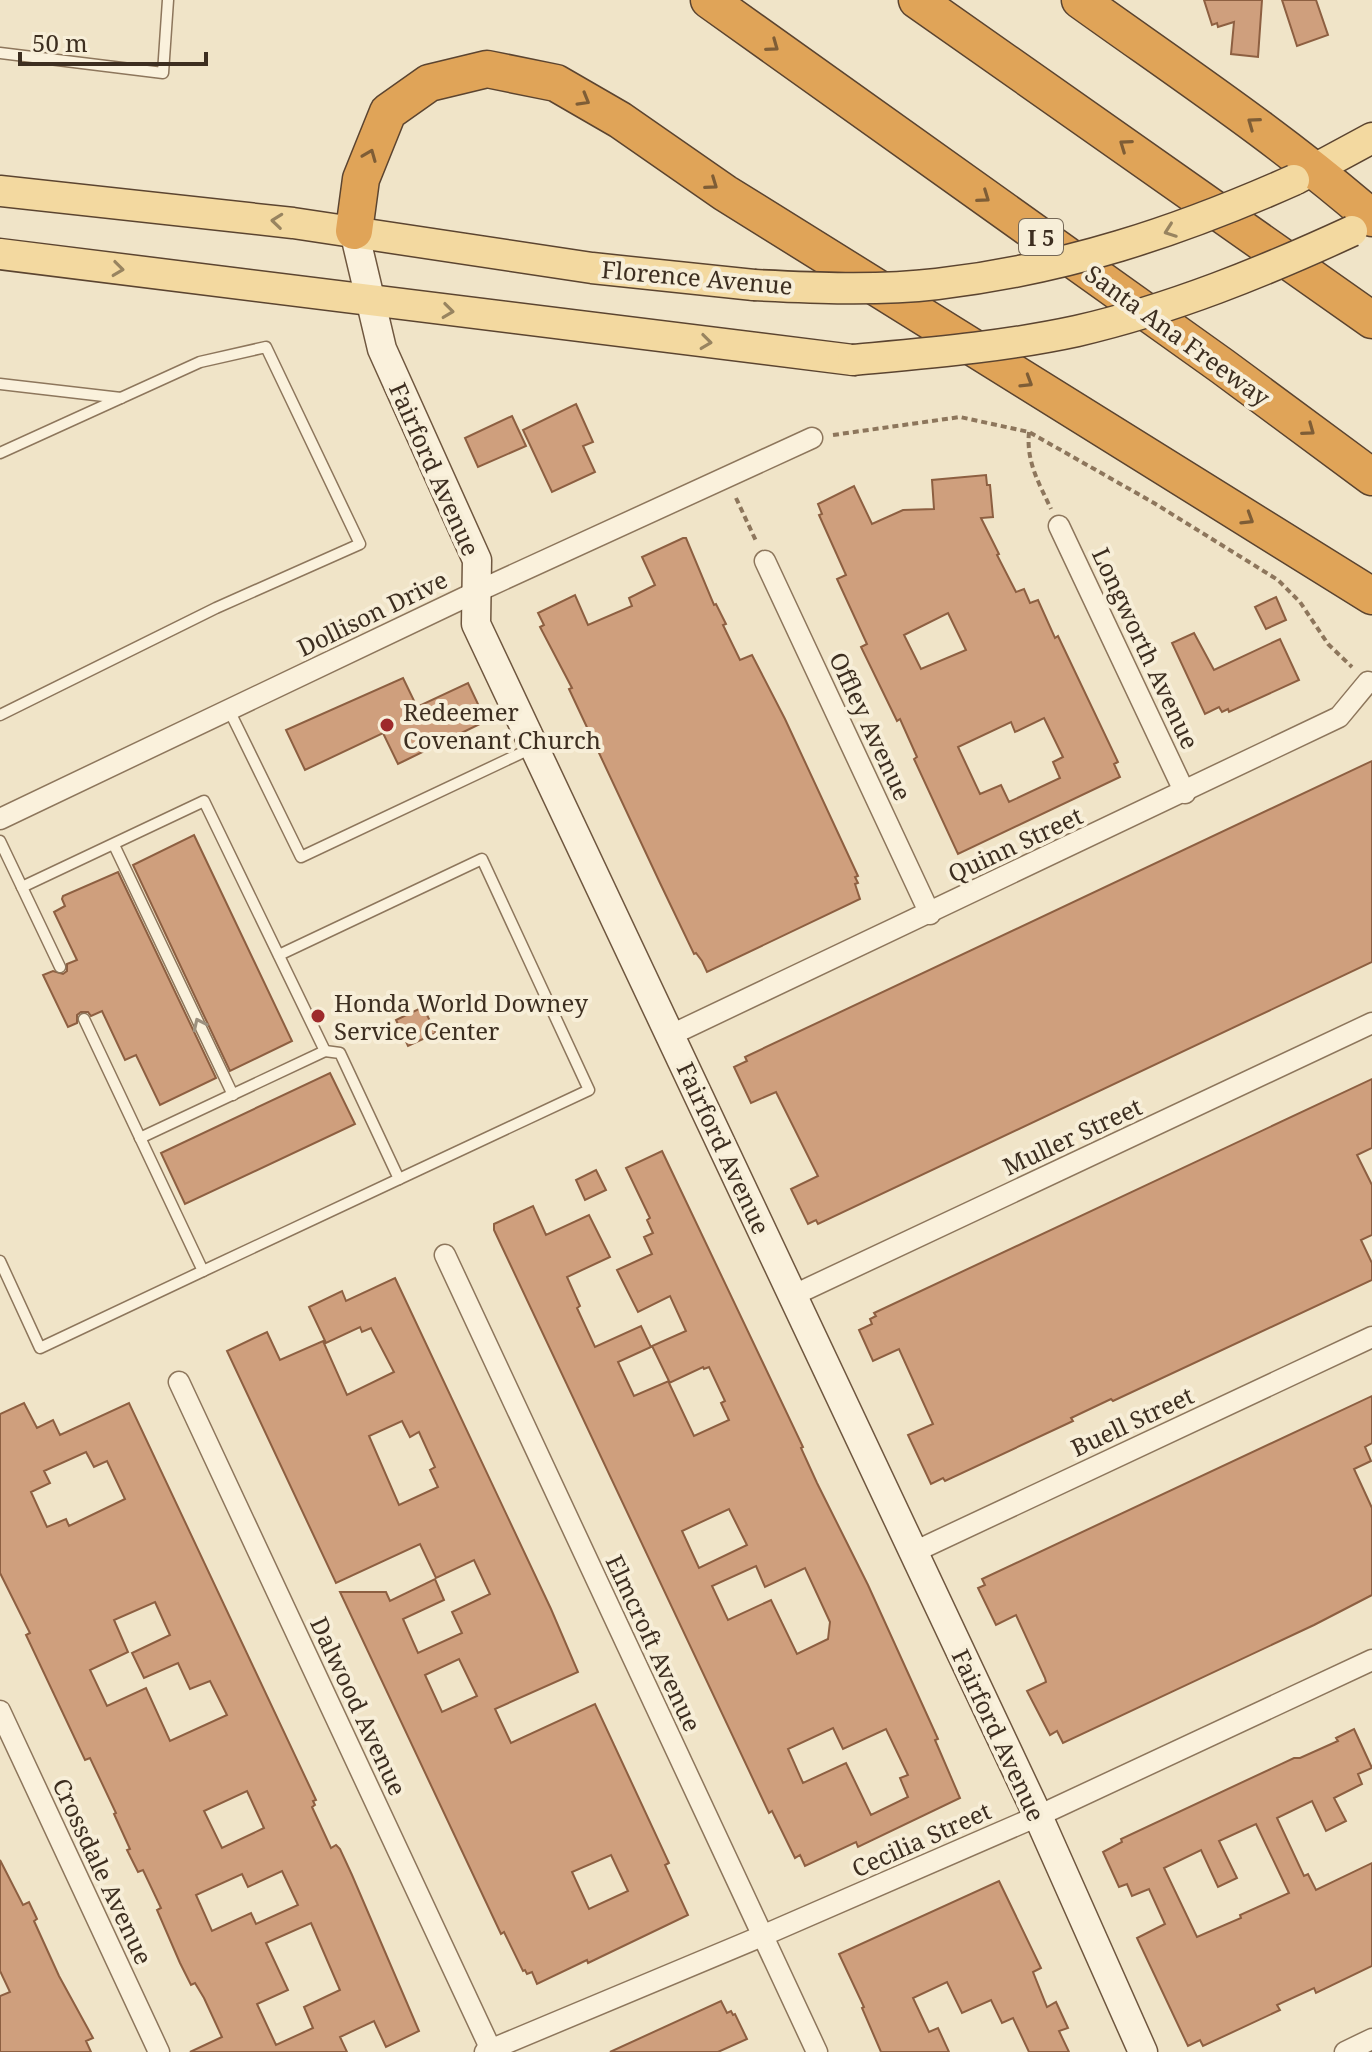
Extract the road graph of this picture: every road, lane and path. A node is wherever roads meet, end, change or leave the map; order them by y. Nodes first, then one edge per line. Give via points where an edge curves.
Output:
1 (168, 0) edge
2 (709, 0) edge
3 (917, 0) edge
4 (1080, 0) edge
5 (0, 53) edge
6 (1372, 138) edge
7 (1305, 175) junction
8 (0, 191) edge
9 (1365, 223) edge
10 (354, 231) junction
11 (0, 254) edge
12 (370, 302) junction
13 (1372, 320) edge
14 (0, 384) edge
15 (121, 398) junction
16 (1029, 432) junction
17 (812, 438) joint
18 (0, 453) edge
19 (726, 476) junction
20 (1372, 477) edge
21 (1059, 526) joint
22 (765, 561) joint
23 (476, 592) junction
24 (1372, 596) edge
25 (1368, 682) joint
26 (229, 710) junction
27 (0, 715) edge
28 (534, 747) junction
29 (1185, 793) junction
30 (0, 819) edge
31 (0, 841) edge
32 (114, 845) junction
33 (22, 887) junction
34 (930, 914) junction
35 (279, 955) junction
36 (60, 967) dead end
37 (84, 1019) dead end
38 (1372, 1023) edge
39 (671, 1035) junction
40 (325, 1051) junction
41 (233, 1095) junction
42 (140, 1138) junction
43 (399, 1179) junction
44 (445, 1255) dead end
45 (0, 1261) edge
46 (203, 1271) junction
47 (794, 1295) junction
48 (1372, 1337) edge
49 (179, 1382) dead end
50 (914, 1552) junction
51 (1372, 1660) edge
52 (0, 1711) edge
53 (1038, 1816) junction
54 (762, 1936) junction
55 (1372, 2039) edge
56 (489, 2051) edge
57 (159, 2052) edge
58 (817, 2052) edge
59 (1143, 2052) edge
60 (1345, 2052) edge

1 - 5 lane via 163,73
2 -> 20 highway, Santa Ana Freeway / I 5
13 -> 3 highway
7 -> 4 highway
6 - 7 main road, Florence Avenue
7 - 9 highway
7 -> 10 main road, Florence Avenue, bridge via 1215,215 1084,258 980,278 889,287 754,285 592,268
10 -> 8 main road, Florence Avenue
12 -> 9 main road, bridge via 853,360 985,348 1078,331 1222,287
10 - 12 street, Fairford Avenue
10 -> 24 highway via 361,179 388,112 429,83 487,69 556,83
11 -> 12 main road
12 - 23 street, Fairford Avenue via 382,349 477,560
14 - 15 lane
15 - 18 lane
15 - 27 lane via 200,362 266,347 360,544
16 - 17 path via 960,417
16 - 21 path via 1031,466
16 - 25 path via 1278,580 1328,644
17 - 19 street, Dollison Drive
19 - 22 path
19 - 23 street, Dollison Drive
21 - 29 street, Longworth Avenue
22 - 34 street, Offley Avenue
23 - 26 street, Dollison Drive
23 - 28 street, Fairford Avenue via 476,624
25 - 29 street, Quinn Street via 1339,717
26 - 28 lane via 301,857
26 - 30 street, Dollison Drive
28 - 39 street, Fairford Avenue
29 - 34 street, Quinn Street
31 - 33 lane
32 - 33 lane
32 - 35 lane via 204,801
41 -> 32 lane
33 - 36 lane
34 - 39 street, Quinn Street
35 - 40 lane
35 - 43 lane via 482,859 589,1090
37 - 42 lane
38 - 47 street, Muller Street
39 - 47 street, Fairford Avenue
40 - 41 lane
40 - 43 lane via 340,1053
41 - 42 lane
42 - 46 lane
43 - 46 lane
44 - 54 street, Elmcroft Avenue
45 - 46 lane via 40,1348
47 - 50 street, Fairford Avenue
48 - 50 street, Buell Street
49 - 56 street, Dalwood Avenue
50 - 53 street, Fairford Avenue
51 - 53 street, Cecilia Street
52 - 57 street, Crossdale Avenue
53 - 54 street, Cecilia Street
53 - 59 street, Fairford Avenue
54 - 56 street, Cecilia Street
54 - 58 street, Elmcroft Avenue
55 - 60 street

